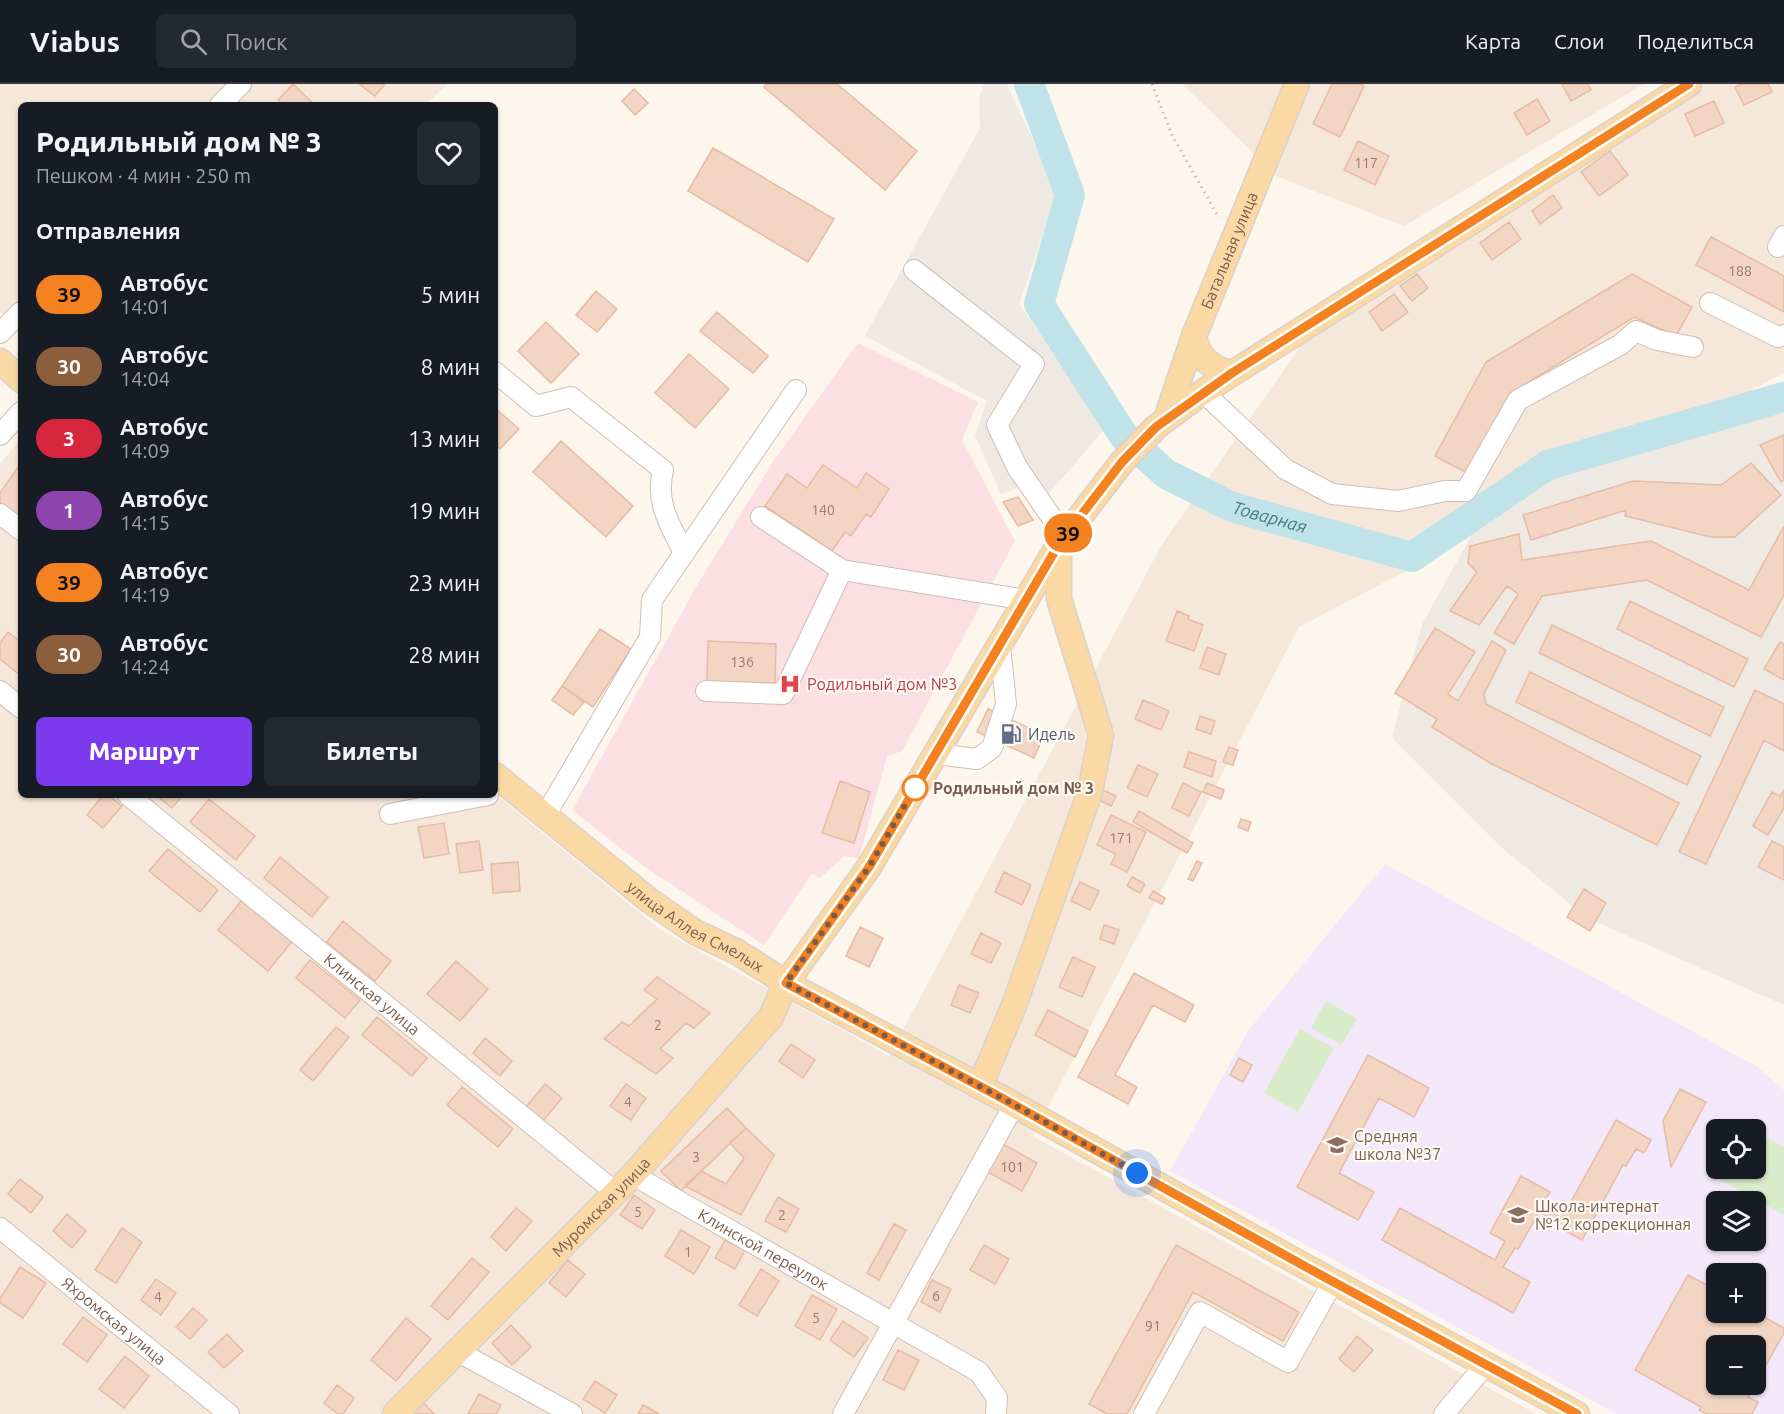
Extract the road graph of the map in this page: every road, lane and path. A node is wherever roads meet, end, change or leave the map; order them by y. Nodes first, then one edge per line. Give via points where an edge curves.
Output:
1 (240, 84) edge
2 (1152, 84) edge
3 (1297, 84) edge
4 (1689, 84) edge
5 (223, 102) edge
6 (1220, 220) dead end
7 (914, 270) dead end
8 (1710, 303) dead end
9 (18, 315) edge
10 (0, 333) edge
11 (1784, 335) edge
12 (1194, 336) junction
13 (1693, 347) dead end
14 (0, 361) edge
15 (1232, 373) junction
16 (498, 374) edge
17 (18, 377) edge
18 (796, 390) dead end
19 (1203, 392) junction
20 (18, 415) edge
21 (1161, 423) junction
22 (2, 430) edge
23 (0, 514) edge
24 (761, 517) dead end
25 (18, 528) edge
26 (1062, 541) junction
27 (684, 553) junction
28 (842, 570) junction
29 (1059, 599) junction
30 (1026, 600) junction
31 (1000, 645) junction
32 (0, 691) edge
33 (706, 691) dead end
34 (18, 706) edge
35 (936, 754) junction
36 (501, 786) edge
37 (132, 798) edge
38 (473, 798) edge
39 (390, 814) dead end
40 (545, 816) junction
41 (786, 983) junction
42 (980, 1086) junction
43 (1014, 1105) junction
44 (633, 1175) junction
45 (615, 1192) junction
46 (0, 1228) edge
47 (1335, 1283) junction
48 (893, 1323) junction
49 (457, 1351) junction
50 (1486, 1364) junction
51 (229, 1414) edge
52 (395, 1414) edge
53 (572, 1414) edge
54 (843, 1414) edge
55 (996, 1414) edge
56 (1144, 1414) edge
57 (1444, 1414) edge
58 (1577, 1414) edge

1 - 5 street
2 - 6 path via 1172,135
3 - 12 main road, Батальная улица
4 - 15 main road, Муромская улица
7 - 26 street via 1034,364 997,425 1017,467
8 - 11 street via 1778,337
9 - 10 street
12 - 15 main road via 1201,356 1218,370
12 - 21 main road, Батальная улица
13 - 19 street via 1636,331 1620,345 1518,400 1466,491 1445,491 1398,501 1332,494 1285,469
14 - 17 main road
15 - 19 main road, Муромская улица
16 - 27 street via 537,406 571,397 663,470 659,486 662,507
18 - 27 street
19 - 21 main road, Муромская улица
20 - 22 street
21 - 26 main road, Муромская улица via 1122,462
23 - 25 street
24 - 28 street
26 - 29 main road
26 - 30 main road, Муромская улица
27 - 40 street via 652,600 650,637
28 - 30 street
28 - 33 street via 783,694
29 - 30 main road via 1041,592
29 - 42 main road via 1101,735 1090,792 1013,1008
30 - 31 main road, Муромская улица
31 - 35 main road, Муромская улица
31 - 35 street via 1006,704 992,748 977,759
32 - 34 street
35 - 41 main road, Муромская улица via 869,867
36 - 40 main road, улица Аллея Смелых
37 - 45 street, Клинская улица
38 - 39 street
40 - 41 main road, улица Аллея Смелых via 650,901 695,932 737,952
41 - 42 main road, улица Аллея Смелых
41 - 44 main road, Муромская улица via 771,1017
42 - 43 main road, улица Аллея Смелых
43 - 47 main road, улица Аллея Смелых
43 - 48 street
44 - 45 main road, Муромская улица
44 - 48 street, Клинской переулок
45 - 49 main road, Муромская улица
46 - 51 street, Яхромская улица
47 - 50 main road, улица Аллея Смелых
47 - 56 street via 1288,1362 1200,1312
48 - 54 street
48 - 55 street, Клинской переулок via 979,1372 997,1398
49 - 52 main road, Муромская улица
49 - 53 street
50 - 57 street
50 - 58 main road, улица Аллея Смелых

